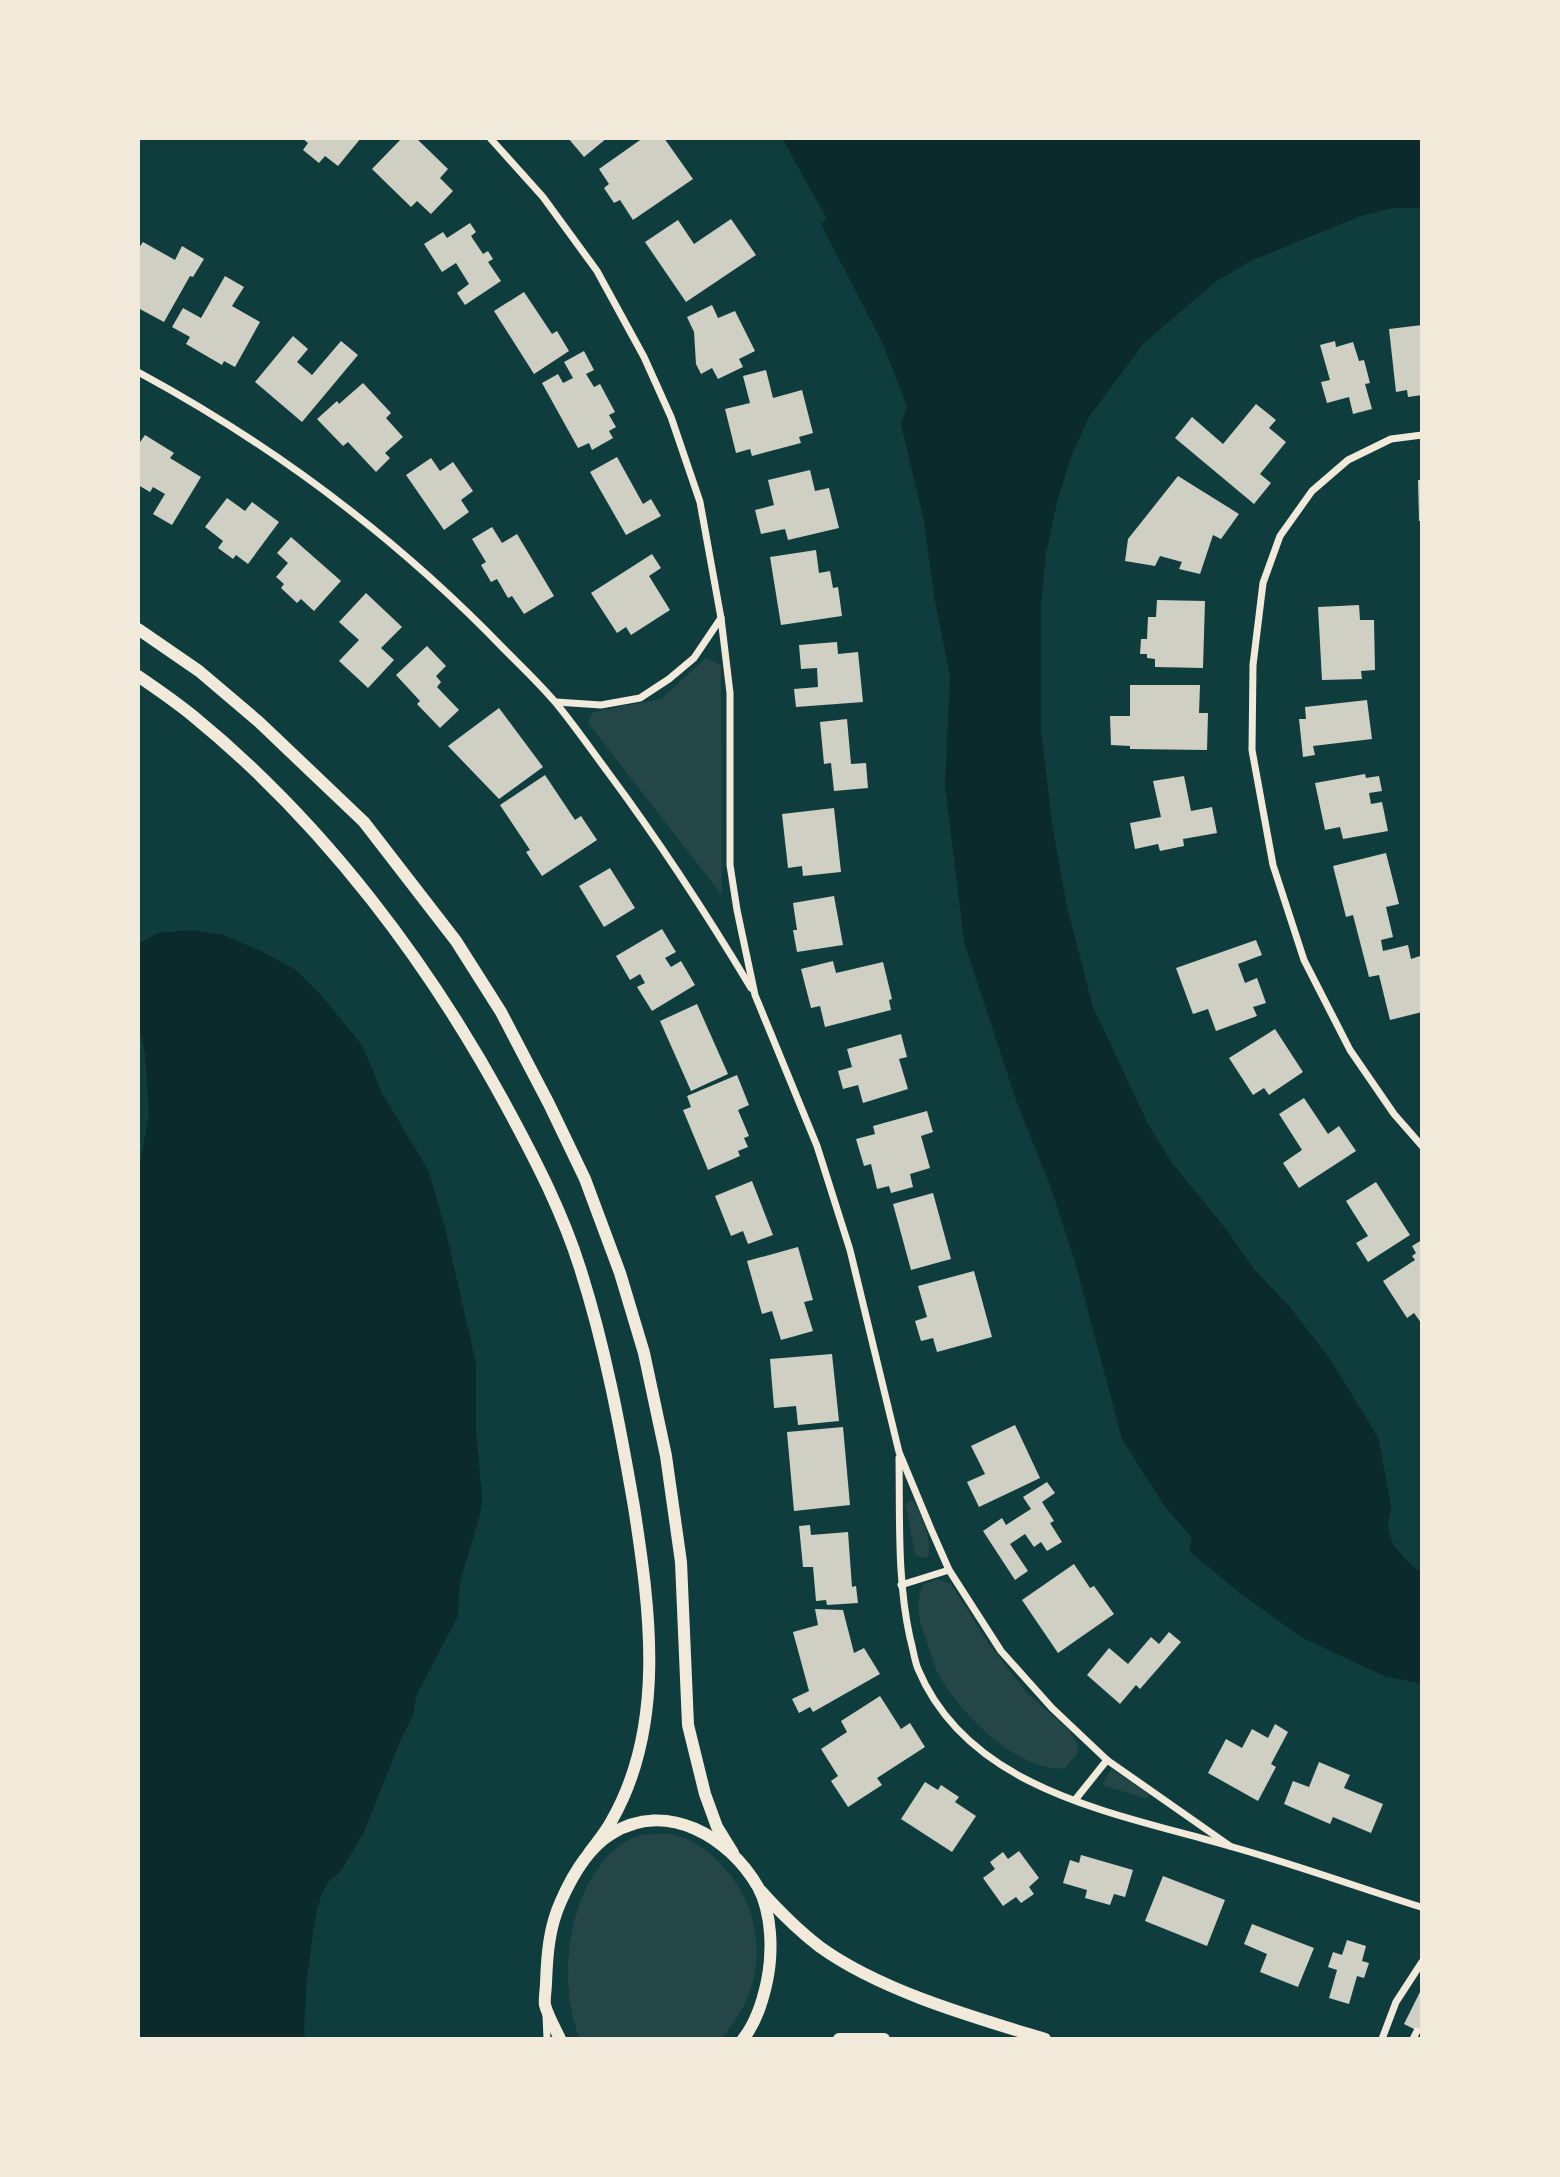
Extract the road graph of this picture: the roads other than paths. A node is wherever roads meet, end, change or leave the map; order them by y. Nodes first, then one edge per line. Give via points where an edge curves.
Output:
1 (490, 138) edge
2 (138, 372) edge
3 (1422, 435) edge
4 (722, 618) junction
5 (138, 629) edge
6 (138, 676) edge
7 (556, 702) junction
8 (755, 995) junction
9 (1422, 1146) edge
10 (899, 1452) junction
11 (949, 1570) junction
12 (901, 1586) junction
13 (1107, 1760) junction
14 (1074, 1800) junction
15 (1230, 1846) junction
16 (589, 1853) junction
17 (733, 1853) junction
18 (758, 1889) junction
19 (1422, 1900) edge
20 (1422, 1908) edge
21 (1422, 1962) edge
22 (545, 2004) junction
23 (547, 2039) edge
24 (560, 2039) edge
25 (743, 2039) edge
26 (839, 2039) edge
27 (884, 2039) edge
28 (1045, 2039) edge
29 (1382, 2039) edge

1 - 4 street via 543,197 597,271 644,357 671,417 700,502
2 - 7 street via 244,435 406,554
3 - 9 street via 1391,439 1348,460 1311,491 1280,536 1263,583 1253,665 1252,750 1273,865 1304,960 1350,1049
4 - 7 street via 694,658 640,698 601,705
4 - 8 street via 730,693 730,865
5 - 17 street via 249,713 363,822 456,941 501,1012 550,1104 585,1179 644,1353 666,1455 681,1562 688,1724 705,1794
6 - 16 street via 242,758 348,871 386,920 481,1058 555,1202 580,1265 616,1399 648,1631 648,1713 643,1742 612,1821
7 - 8 street via 656,837
8 - 10 street via 817,1146 850,1250
10 - 11 street
10 - 12 street
11 - 12 street
11 - 13 street via 1001,1651
12 - 14 street via 917,1668 942,1711 976,1748 1014,1774
13 - 14 street
13 - 15 street
14 - 15 street
15 - 20 street
16 - 17 street via 611,1834 657,1820 704,1832
16 - 22 street via 553,1919
17 - 18 street
18 - 25 street via 768,1919 772,1962 764,1998
18 - 28 street via 820,1946 874,1978
19 - 20 street
21 - 29 street via 1396,2002
22 - 23 street
22 - 24 street
26 - 27 street

